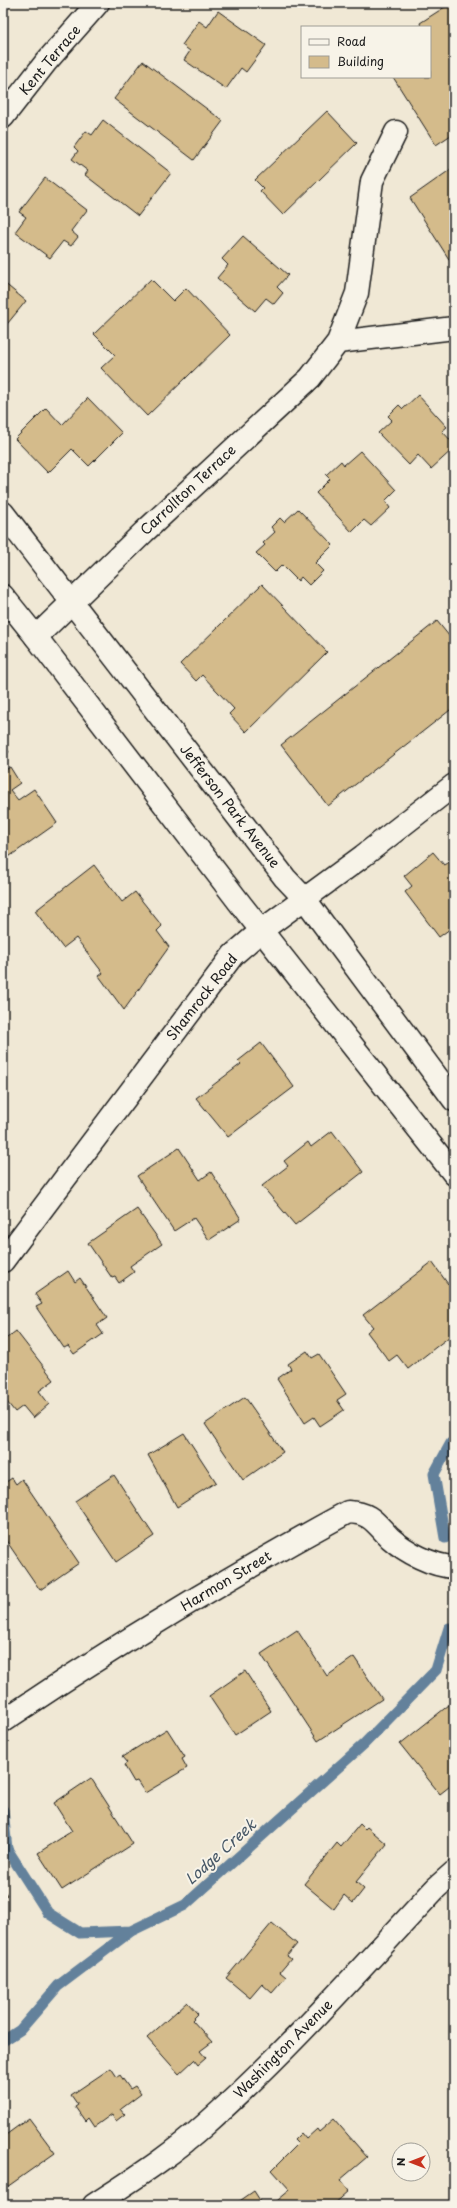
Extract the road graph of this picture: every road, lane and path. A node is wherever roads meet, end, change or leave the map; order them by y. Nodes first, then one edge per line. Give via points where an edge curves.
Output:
1 (98, 3) edge
2 (3, 117) edge
3 (396, 132) dead end
4 (454, 328) edge
5 (338, 342) junction
6 (3, 513) edge
7 (3, 596) edge
8 (72, 602) junction
9 (36, 637) junction
10 (454, 785) edge
11 (304, 898) junction
12 (262, 930) junction
13 (454, 1100) edge
14 (454, 1174) edge
15 (3, 1262) edge
16 (454, 1567) edge
17 (3, 1721) edge
18 (454, 1872) edge
19 (94, 2205) edge

1 - 2 street, Kent Terrace via 46,62
3 - 5 street, Carrollton Terrace via 372,180 357,293
4 - 5 street
5 - 8 street, Carrollton Terrace via 310,378
6 - 8 street, Jefferson Park Avenue
7 - 9 street
8 - 9 street, Carrollton Terrace
8 - 11 street, Jefferson Park Avenue via 285,878
9 - 12 street
10 - 11 street, Shamrock Road
11 - 12 street, Shamrock Road
11 - 13 street, Jefferson Park Avenue
12 - 14 street
12 - 15 street, Shamrock Road via 233,955
16 - 17 street, Harmon Street via 418,1556 391,1538 374,1520 360,1512 348,1512 264,1557 53,1687
18 - 19 street, Washington Avenue via 308,2025 206,2125

